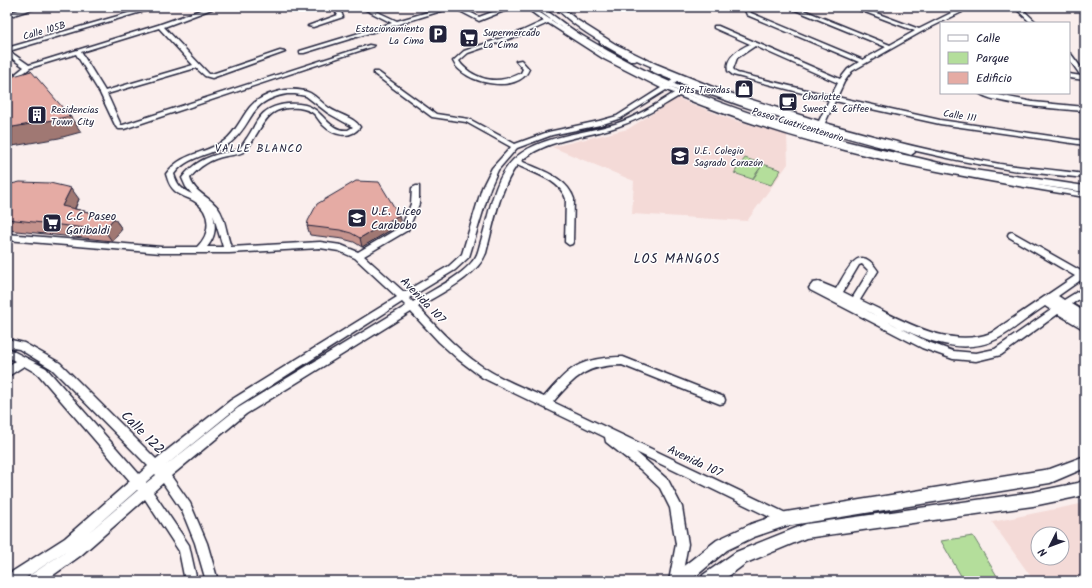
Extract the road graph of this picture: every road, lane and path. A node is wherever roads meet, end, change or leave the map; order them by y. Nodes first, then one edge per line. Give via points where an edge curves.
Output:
1 (36, 7) edge
2 (154, 7) edge
3 (214, 7) edge
4 (301, 7) edge
5 (348, 7) edge
6 (363, 7) edge
7 (450, 7) edge
8 (511, 7) edge
9 (528, 7) edge
10 (537, 7) edge
11 (549, 7) edge
12 (558, 7) edge
13 (751, 7) edge
14 (791, 7) edge
15 (855, 7) edge
16 (960, 7) edge
17 (1017, 7) edge
18 (19, 9) edge
19 (202, 9) edge
20 (311, 9) dead end
21 (7, 15) edge
22 (548, 21) junction
23 (395, 22) junction
24 (1033, 22) edge
25 (160, 26) junction
26 (311, 26) dead end
27 (716, 27) dead end
28 (560, 29) junction
29 (919, 31) junction
30 (524, 32) junction
31 (755, 44) junction
32 (610, 45) junction
33 (371, 46) dead end
34 (593, 46) junction
35 (890, 47) junction
36 (7, 51) edge
37 (78, 51) junction
38 (282, 52) dead end
39 (302, 52) dead end
40 (600, 55) junction
41 (1070, 57) edge
42 (519, 62) dead end
43 (863, 62) junction
44 (197, 66) junction
45 (28, 67) junction
46 (664, 71) junction
47 (376, 73) dead end
48 (1070, 76) edge
49 (1085, 78) edge
50 (678, 79) junction
51 (841, 82) junction
52 (7, 84) edge
53 (669, 86) junction
54 (684, 89) junction
55 (711, 90) junction
56 (103, 93) junction
57 (985, 94) edge
58 (833, 98) junction
59 (1085, 109) edge
60 (239, 129) junction
61 (256, 129) junction
62 (818, 129) junction
63 (1085, 143) edge
64 (513, 149) junction
65 (516, 161) junction
66 (1085, 176) edge
67 (186, 178) junction
68 (171, 180) junction
69 (1085, 181) edge
70 (1051, 183) junction
71 (416, 188) dead end
72 (1085, 189) edge
73 (1063, 192) junction
74 (1085, 195) edge
75 (222, 231) junction
76 (211, 233) junction
77 (1012, 235) dead end
78 (7, 237) edge
79 (569, 242) dead end
80 (199, 250) junction
81 (228, 250) junction
82 (358, 256) junction
83 (1083, 274) edge
84 (1085, 290) edge
85 (838, 294) junction
86 (403, 297) junction
87 (1048, 299) junction
88 (854, 302) junction
89 (412, 306) junction
90 (1061, 307) junction
91 (1085, 317) edge
92 (1085, 326) edge
93 (7, 343) edge
94 (7, 352) edge
95 (23, 361) junction
96 (7, 373) edge
97 (720, 400) dead end
98 (546, 403) junction
99 (592, 426) junction
100 (1085, 462) edge
101 (160, 471) junction
102 (142, 486) junction
103 (1085, 486) edge
104 (786, 519) junction
105 (10, 581) edge
106 (34, 581) edge
107 (191, 581) edge
108 (212, 581) edge
109 (676, 581) edge
110 (710, 581) edge

1 - 18 street
2 - 36 street, Calle 105B
3 - 19 street
4 - 20 street
5 - 26 street via 338,11 341,16
6 - 23 street
7 - 8 street via 479,19
7 - 23 street
9 - 22 street, Paseo Cuatricentenario
10 - 34 street, Paseo Cuatricentenario
11 - 32 street, Paseo Cuatricentenario via 587,34
12 - 32 street, Paseo Cuatricentenario
13 - 43 street via 746,9 749,14
14 - 35 street
15 - 29 street
16 - 29 street via 960,11
17 - 24 street
18 - 21 street
19 - 25 street
22 - 28 street, Paseo Cuatricentenario
22 - 30 street
23 - 39 street
25 - 37 street
25 - 44 street
27 - 31 street
28 - 30 street
28 - 40 street, Paseo Cuatricentenario
29 - 35 street
30 - 42 street via 466,52 456,61 457,65 471,75 496,83 510,81 524,74 526,69
31 - 51 street
31 - 58 street, Calle 111 via 737,53 730,70 735,74
32 - 46 street, Paseo Cuatricentenario
33 - 56 street via 124,127 119,127
34 - 40 street
34 - 53 street, Paseo Cuatricentenario
35 - 43 street
36 - 45 street
37 - 45 street
37 - 56 street
38 - 44 street via 212,76
40 - 53 street, Paseo Cuatricentenario
41 - 49 street
43 - 51 street via 850,70
44 - 56 street
45 - 52 street
46 - 50 street, Paseo Cuatricentenario
46 - 55 street, Paseo Cuatricentenario
47 - 64 street via 434,116 458,120
48 - 49 street
50 - 53 street
50 - 54 street, Paseo Cuatricentenario
51 - 58 street
53 - 54 street, Paseo Cuatricentenario
53 - 64 street via 619,116 532,139
54 - 55 street, Paseo Cuatricentenario
54 - 62 street, Paseo Cuatricentenario via 729,108
54 - 65 street via 628,120 608,128 558,140 531,151
54 - 73 street, Paseo Cuatricentenario via 751,122 845,150 922,167
55 - 62 street, Paseo Cuatricentenario
57 - 59 street via 1000,99
58 - 62 street
58 - 63 street, Calle 111 via 940,122
60 - 61 street
60 - 61 street via 258,103 271,96 296,92 307,94 325,109 357,127 346,133 336,131 313,110 288,106 269,111 258,122
60 - 68 street via 226,143 180,163 172,170
61 - 67 street via 243,149 203,161 192,169
62 - 66 street, Paseo Cuatricentenario via 983,163
62 - 69 street, Paseo Cuatricentenario via 969,166
62 - 70 street, Paseo Cuatricentenario via 869,150 973,173
64 - 86 street via 495,170 486,188 466,255 452,268
65 - 79 street via 567,190 570,199
65 - 89 street via 500,189 479,258 462,276
67 - 68 street
67 - 75 street via 187,186 214,208
68 - 76 street via 172,185 178,190 204,204 210,215
70 - 72 street, Paseo Cuatricentenario
70 - 73 street
71 - 82 street via 415,204 405,228
73 - 74 street, Paseo Cuatricentenario
75 - 76 street
75 - 81 street
76 - 80 street
77 - 83 street
78 - 80 street, Avenida 107 via 161,250
80 - 81 street, Avenida 107
81 - 82 street, Avenida 107 via 320,246 341,248
82 - 86 street, Avenida 107
83 - 87 street
84 - 90 street
85 - 88 street
85 - 88 street via 856,263 865,262 874,271
85 - 90 street via 819,285 813,288 940,351 976,357 998,352
86 - 89 street, Avenida 107
86 - 101 street via 235,403
87 - 88 street via 994,336 982,342 964,344 929,336
87 - 90 street
89 - 98 street, Avenida 107 via 462,357 487,375
89 - 101 street via 242,411
90 - 91 street
90 - 92 street
93 - 101 street, Calle 122 via 21,346 56,366
94 - 95 street
95 - 96 street
95 - 102 street via 42,371
97 - 98 street via 623,361 605,360 578,370
98 - 99 street, Avenida 107
99 - 104 street, Avenida 107
99 - 109 street via 644,465 664,484 676,507 682,544
100 - 104 street via 1050,476
101 - 102 street
101 - 108 street, Calle 122 via 186,507 202,543
102 - 105 street via 69,542
102 - 106 street via 76,552
102 - 107 street via 185,549
103 - 110 street via 1033,499 806,531 741,557
104 - 109 street via 751,531 722,545

